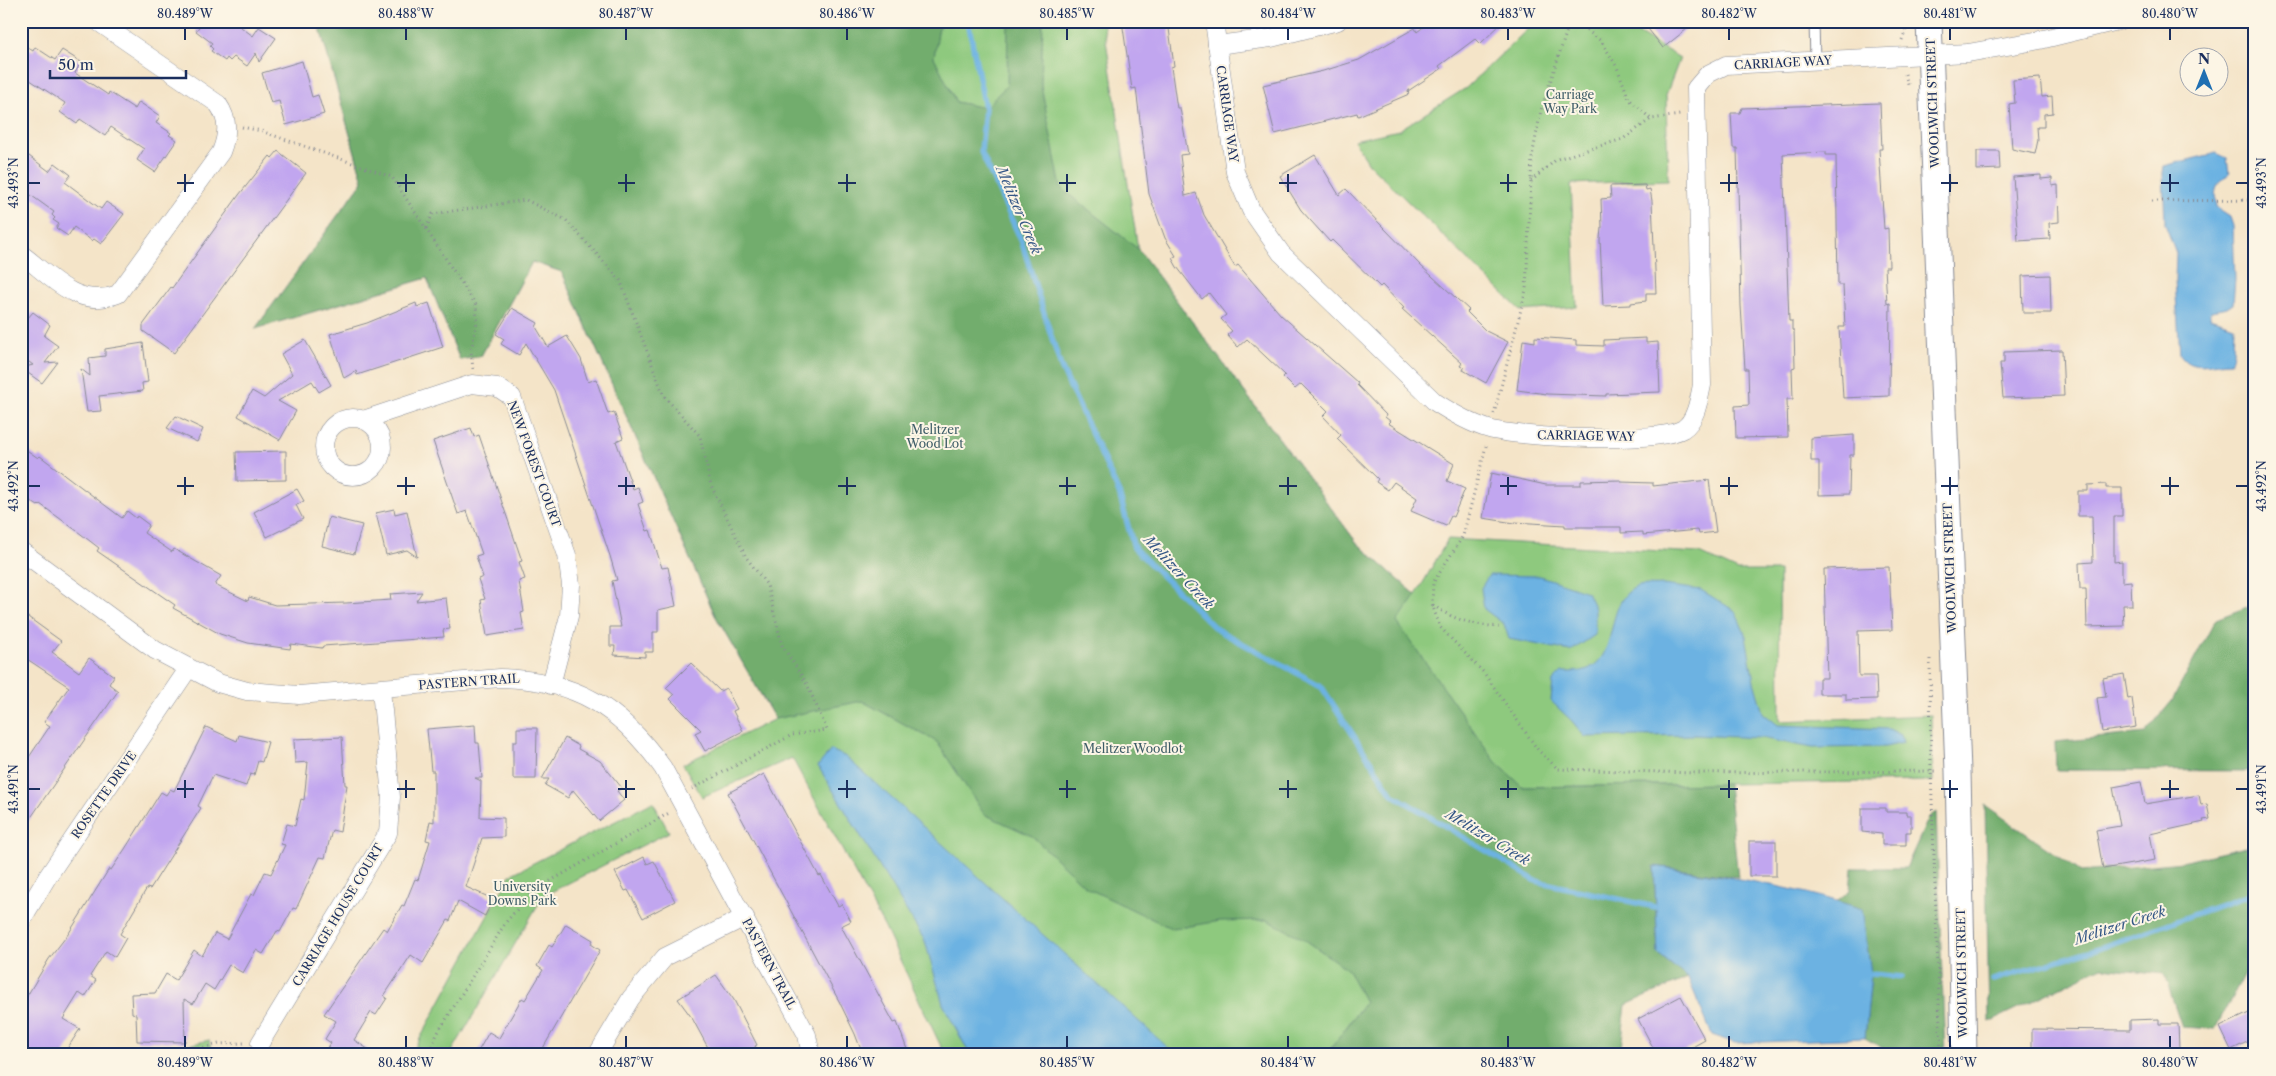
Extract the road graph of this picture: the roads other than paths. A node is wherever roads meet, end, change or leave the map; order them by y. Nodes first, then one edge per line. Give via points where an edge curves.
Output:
1 (97, 21) edge
2 (1214, 21) edge
3 (1338, 21) edge
4 (1814, 21) edge
5 (1929, 21) edge
6 (2118, 21) edge
7 (1217, 45) junction
8 (1931, 56) junction
9 (1816, 61) junction
10 (21, 254) edge
11 (363, 420) dead end
12 (21, 551) edge
13 (188, 669) junction
14 (551, 685) junction
15 (381, 689) junction
16 (744, 917) junction
17 (21, 921) edge
18 (260, 1043) road end
19 (597, 1055) edge
20 (811, 1055) edge
21 (1964, 1055) edge

1 - 10 street via 218,104 224,114 227,138 221,152 118,294 100,299 78,296
2 - 7 street, CARRIAGE WAY
3 - 7 street via 1271,38
4 - 9 lane
5 - 8 street, WOOLWICH STREET
6 - 8 street, CARRIAGE WAY via 2040,40
7 - 9 street, CARRIAGE WAY via 1235,172 1251,210 1281,253 1435,402 1458,417 1490,429 1551,438 1666,436 1684,429 1697,408 1702,385 1696,88 1708,74 1726,65
8 - 9 street, CARRIAGE WAY
8 - 21 street, WOOLWICH STREET via 1958,771
11 - 14 street, NEW FOREST COURT via 472,384 497,387 512,397 567,555 571,585 569,616
12 - 13 street, PASTERN TRAIL via 155,650
13 - 15 street, PASTERN TRAIL via 218,683 272,694 299,696
13 - 17 street, ROSETTE DRIVE
14 - 15 street, PASTERN TRAIL via 526,678 500,678
14 - 16 street, PASTERN TRAIL via 594,699 621,718 644,741 663,768
15 - 18 street, CARRIAGE HOUSE COURT via 391,797 388,833
16 - 19 street via 665,958 631,998
16 - 20 street, PASTERN TRAIL via 807,1035

